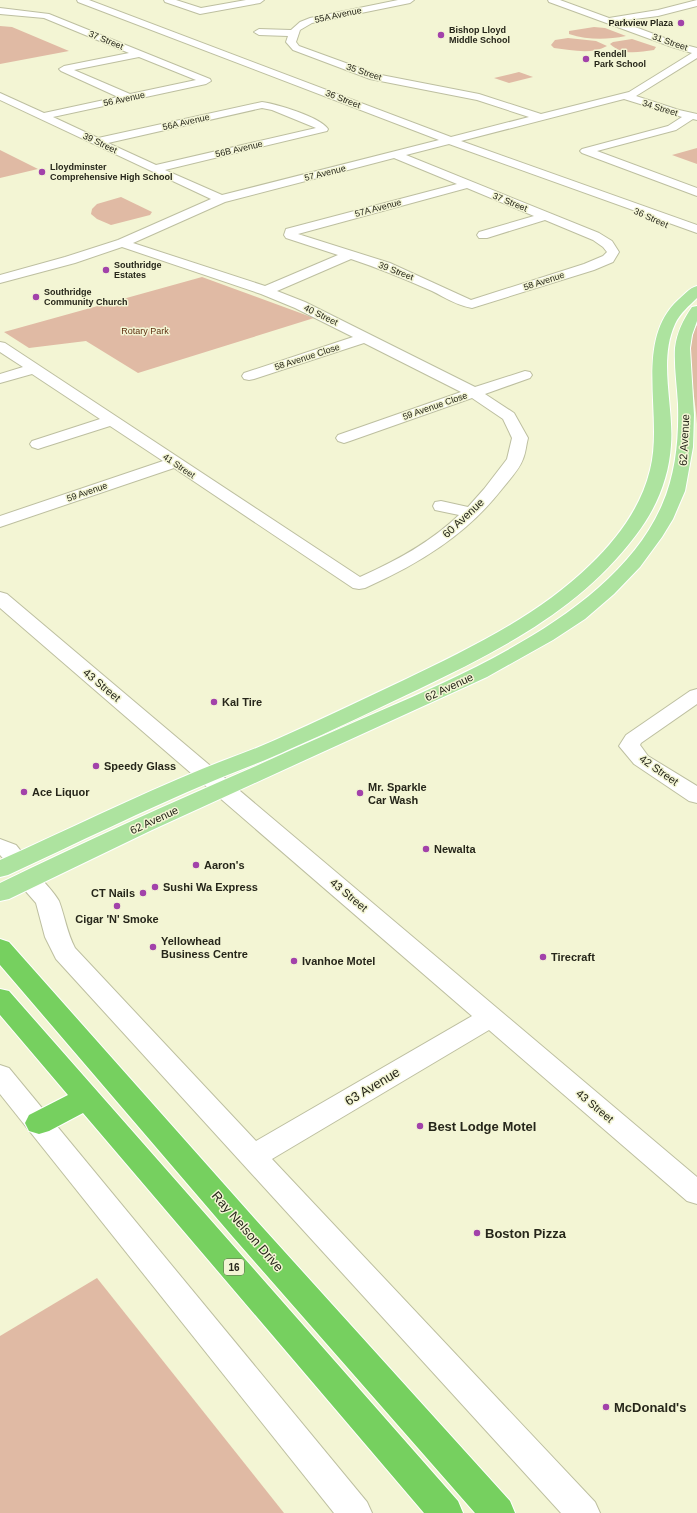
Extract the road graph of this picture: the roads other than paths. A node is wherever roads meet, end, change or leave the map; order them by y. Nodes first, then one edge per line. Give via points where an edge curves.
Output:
1 (81, 0) edge
2 (168, 0) edge
3 (260, 0) edge
4 (410, 0) edge
5 (552, 0) edge
6 (697, 3) edge
7 (0, 11) edge
8 (610, 20) junction
9 (258, 32) dead end
10 (294, 33) junction
11 (697, 52) edge
12 (140, 54) junction
13 (203, 82) joint
14 (624, 96) junction
15 (2, 98) edge
16 (129, 98) junction
17 (44, 116) junction
18 (539, 117) junction
19 (694, 117) edge
20 (323, 129) joint
21 (451, 140) junction
22 (97, 142) junction
23 (395, 155) junction
24 (155, 169) junction
25 (467, 185) junction
26 (697, 192) edge
27 (605, 197) junction
28 (221, 199) junction
29 (546, 216) junction
30 (697, 229) edge
31 (290, 232) joint
32 (483, 235) dead end
33 (697, 236) edge
34 (122, 243) junction
35 (349, 255) junction
36 (608, 259) joint
37 (0, 279) edge
38 (697, 290) edge
39 (266, 291) junction
40 (480, 302) joint
41 (697, 310) edge
42 (366, 338) junction
43 (0, 346) edge
44 (34, 369) junction
45 (249, 376) dead end
46 (525, 376) dead end
47 (0, 379) edge
48 (474, 393) junction
49 (508, 416) joint
50 (111, 421) junction
51 (344, 438) dead end
52 (38, 444) dead end
53 (174, 463) junction
54 (441, 506) dead end
55 (472, 514) junction
56 (0, 522) edge
57 (359, 584) joint
58 (0, 598) edge
59 (697, 695) edge
60 (215, 782) junction
61 (697, 796) edge
62 (0, 846) edge
63 (15, 870) edge
64 (0, 893) edge
65 (0, 948) edge
66 (0, 998) edge
67 (490, 1016) junction
68 (0, 1075) edge
69 (87, 1098) junction
70 (39, 1123) junction
71 (254, 1156) junction
72 (697, 1193) edge
73 (355, 1513) edge
74 (446, 1513) edge
75 (498, 1513) edge
76 (583, 1513) edge

1 - 21 street, 36 Street
2 - 3 street via 200,11
4 - 10 street, 55A Avenue via 310,21 300,25
5 - 8 street, 31 Street
6 - 8 street
7 - 12 street, 37 Street via 42,15
8 - 11 street, 31 Street
9 - 10 street
10 - 18 street, 35 Street via 292,45 374,77 447,95 479,97
11 - 14 street, 57 Avenue via 638,92
12 - 13 street, 37 Street via 206,81
12 - 16 street via 64,69
13 - 16 street, 56 Avenue
14 - 18 street, 57 Avenue
14 - 19 street, 34 Street
15 - 17 street, 39 Street
16 - 17 street, 56 Avenue
17 - 22 street, 39 Street
18 - 21 street, 57 Avenue
19 - 26 street via 672,128 586,151
20 - 22 street, 56A Avenue via 320,125 274,107 262,105
20 - 24 street, 56B Avenue
21 - 23 street, 57 Avenue
21 - 27 street, 36 Street
22 - 24 street, 39 Street
23 - 25 street, 37 Street
23 - 28 street, 57 Avenue
24 - 28 street, 39 Street via 205,194
25 - 29 street, 37 Street
25 - 31 street, 57A Avenue
27 - 30 street, 36 Street
27 - 33 street, 36 Street
28 - 34 street, 57 Avenue
29 - 32 street
29 - 36 street, 37 Street via 605,241 613,252
31 - 35 street, 39 Street via 290,236
34 - 37 street, 57 Avenue
34 - 39 street, 40 Street
35 - 39 street
35 - 40 street, 39 Street via 392,269 462,302
36 - 40 street, 58 Avenue
38 - 60 main road, 62 Avenue via 676,310 662,336 660,376 664,442 657,476 640,516 608,557 568,595 507,637 280,746
39 - 42 street, 40 Street
41 - 60 main road, 62 Avenue via 685,331 682,344 686,447 680,483 656,532 638,557 608,589 545,637 438,693
42 - 45 street, 58 Avenue Close
42 - 48 street, 40 Street
43 - 44 street, 41 Street
44 - 47 street
44 - 50 street, 41 Street
46 - 48 street, 59 Avenue Close
48 - 49 street, 40 Street
48 - 51 street, 59 Avenue Close
49 - 55 street, 60 Avenue via 520,438 515,458 503,478
50 - 52 street
50 - 53 street, 41 Street
53 - 56 street, 59 Avenue
53 - 57 street, 41 Street
54 - 55 street
55 - 57 street, 60 Avenue via 434,545 392,570
58 - 60 street, 43 Street
59 - 61 street, 42 Street via 633,739 629,746 641,760
60 - 63 main road, 62 Avenue
60 - 67 street, 43 Street
62 - 63 street via 8,850
63 - 64 main road, 62 Avenue
63 - 71 street via 47,900 57,937 65,954
65 - 75 highway, Ray Nelson Drive via 244,1228
66 - 69 highway, 16
67 - 71 street, 63 Avenue
67 - 72 street, 43 Street
68 - 70 street
69 - 70 highway
69 - 74 highway, 16
70 - 73 street
71 - 76 street

